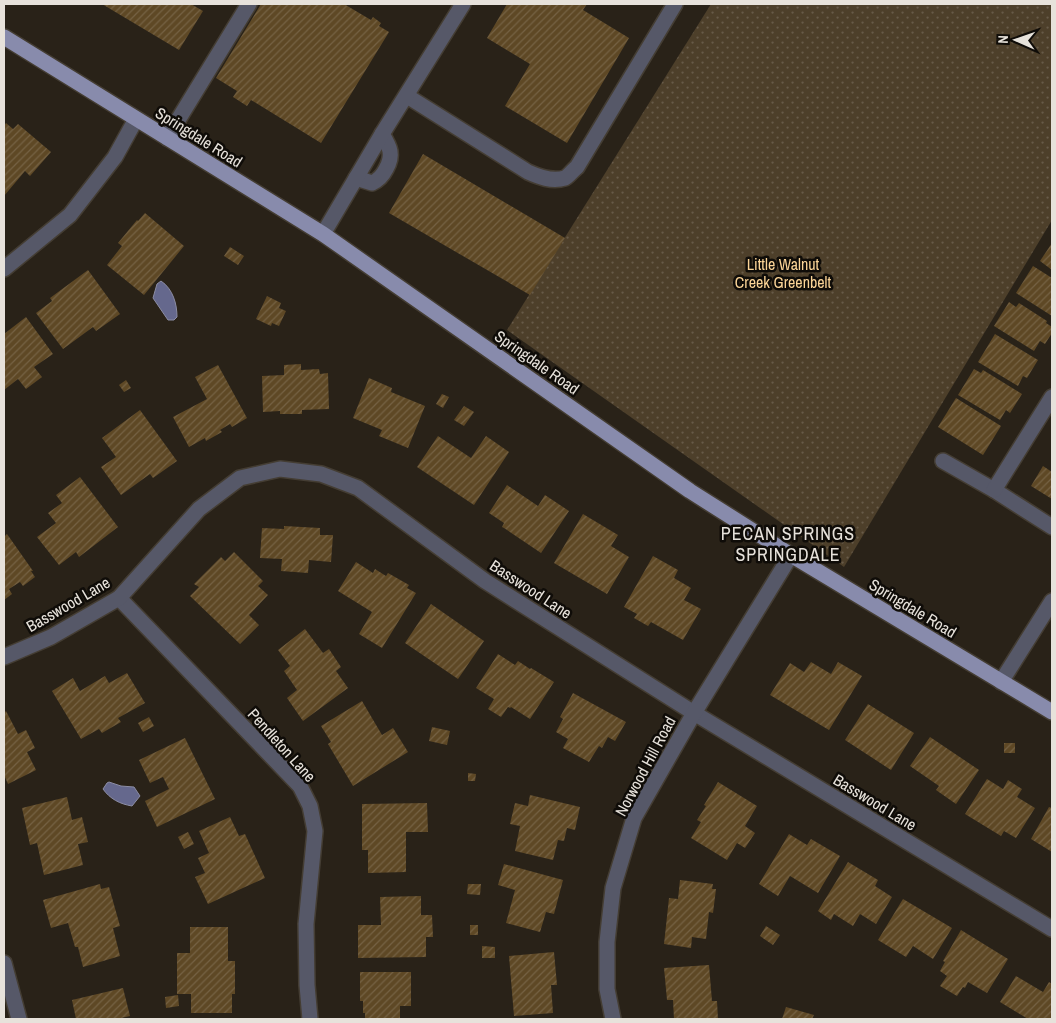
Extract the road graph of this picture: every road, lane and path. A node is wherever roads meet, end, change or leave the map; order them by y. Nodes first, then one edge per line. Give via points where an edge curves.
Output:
1 (249, 4) edge
2 (463, 4) edge
3 (674, 4) edge
4 (4, 37) edge
5 (407, 96) junction
6 (136, 119) junction
7 (382, 134) junction
8 (167, 138) junction
9 (356, 178) junction
10 (323, 234) junction
11 (4, 269) edge
12 (1052, 396) edge
13 (943, 461) dead end
14 (994, 490) junction
15 (1052, 527) edge
16 (791, 555) junction
17 (119, 598) junction
18 (1052, 601) edge
19 (4, 657) edge
20 (1001, 682) junction
21 (1052, 712) edge
22 (694, 713) junction
23 (1052, 929) edge
24 (4, 963) edge
25 (19, 1019) edge
26 (310, 1019) edge
27 (613, 1019) edge

1 - 8 street
2 - 5 street
3 - 5 street via 577,167 566,177 540,178 528,172
4 - 6 main road, Springdale Road
5 - 7 street
6 - 8 main road, Springdale Road
6 - 11 street via 115,157 70,216
7 - 9 street
7 - 9 street via 391,155 384,173 372,183
8 - 10 main road, Springdale Road
9 - 10 street
10 - 16 main road, Springdale Road via 690,491
12 - 14 street
13 - 14 street
14 - 15 street
16 - 20 main road, Springdale Road
16 - 22 street, Norwood Hill Road
17 - 19 street, Basswood Lane via 51,637
17 - 22 street, Basswood Lane via 199,509 240,478 280,469 322,474 358,488 485,581
17 - 26 street, Pendleton Lane via 300,786 310,806 315,831 306,924
18 - 20 street
20 - 21 main road, Springdale Road
22 - 23 street, Basswood Lane
22 - 27 street, Norwood Hill Road via 634,818 613,888 607,942 607,989
24 - 25 street

